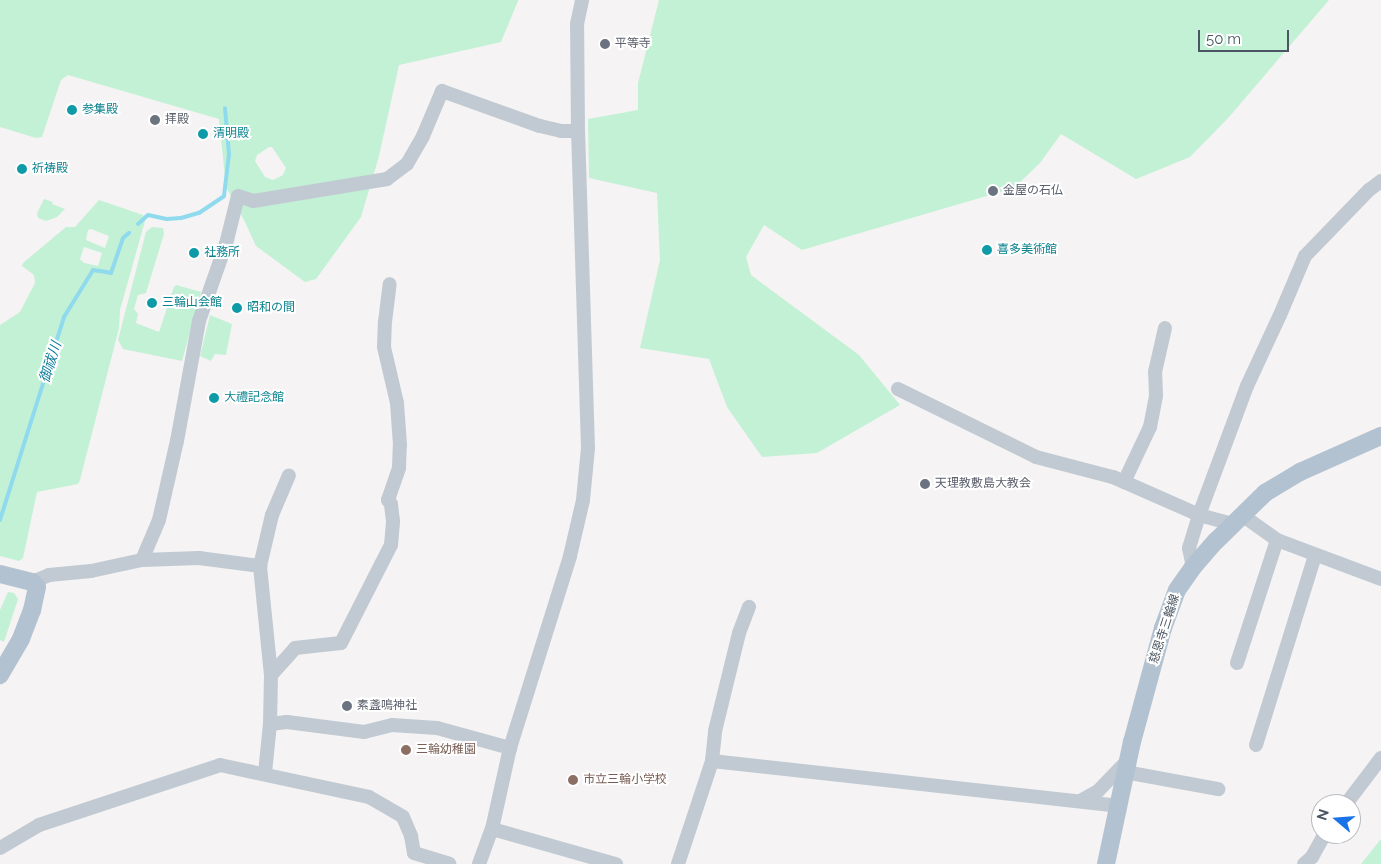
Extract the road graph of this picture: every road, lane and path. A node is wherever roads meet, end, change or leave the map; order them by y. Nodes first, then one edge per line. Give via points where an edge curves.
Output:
1 (582, 0) edge
2 (578, 131) junction
3 (1381, 181) edge
4 (390, 284) dead end
5 (1165, 328) dead end
6 (898, 390) dead end
7 (1381, 436) edge
8 (289, 475) dead end
9 (1124, 482) junction
10 (1199, 515) junction
11 (1237, 520) junction
12 (1277, 540) junction
13 (1315, 555) junction
14 (142, 560) junction
15 (260, 566) junction
16 (1193, 567) junction
17 (0, 574) edge
18 (1381, 579) edge
19 (32, 582) junction
20 (749, 607) dead end
21 (1238, 663) dead end
22 (0, 675) edge
23 (270, 675) junction
24 (270, 724) junction
25 (1256, 745) dead end
26 (510, 748) junction
27 (1381, 758) edge
28 (712, 760) junction
29 (1126, 766) junction
30 (265, 774) junction
31 (1218, 789) dead end
32 (1354, 794) edge
33 (1080, 801) junction
34 (1118, 806) junction
35 (492, 829) junction
36 (1319, 844) edge
37 (0, 848) edge
38 (449, 864) edge
39 (479, 864) edge
40 (616, 864) edge
41 (678, 864) edge
42 (1106, 864) edge
43 (1304, 864) edge

1 - 2 street via 577,24
2 - 14 street via 560,132 442,91 407,164 387,179 254,201 238,196 200,321 159,520
2 - 26 street via 588,448 583,500 570,556
3 - 10 street via 1305,256 1247,386
4 - 23 street via 384,347 397,403 400,445 398,468 388,500 393,521 391,544 341,643 295,648
5 - 9 street via 1155,372 1156,396 1150,427
6 - 9 street via 1036,457
7 - 11 main road, 慈恩寺三輪線 via 1300,472 1265,493
8 - 15 street via 272,515
9 - 10 street
10 - 11 street
10 - 16 street via 1189,548
11 - 12 street
11 - 16 main road, 慈恩寺三輪線
12 - 13 street
12 - 21 street
13 - 18 street
13 - 25 street
14 - 15 street via 199,558
14 - 19 street via 91,571 49,575
15 - 23 street
16 - 29 main road, 慈恩寺三輪線 via 1177,590 1163,628
17 - 19 main road
19 - 22 main road via 37,588 32,610 21,639
20 - 28 street via 715,731
23 - 24 street
24 - 26 street via 287,722 364,732 392,725 437,728
24 - 30 street
26 - 35 street
27 - 32 street
28 - 33 street
28 - 41 street
29 - 31 street
29 - 33 street via 1098,791
29 - 34 main road, 慈恩寺三輪線
30 - 37 street via 220,765 39,824
30 - 38 street via 369,797 402,817 411,836 414,853
33 - 34 street
34 - 42 main road, 慈恩寺三輪線
35 - 39 street
35 - 40 street
36 - 43 street

